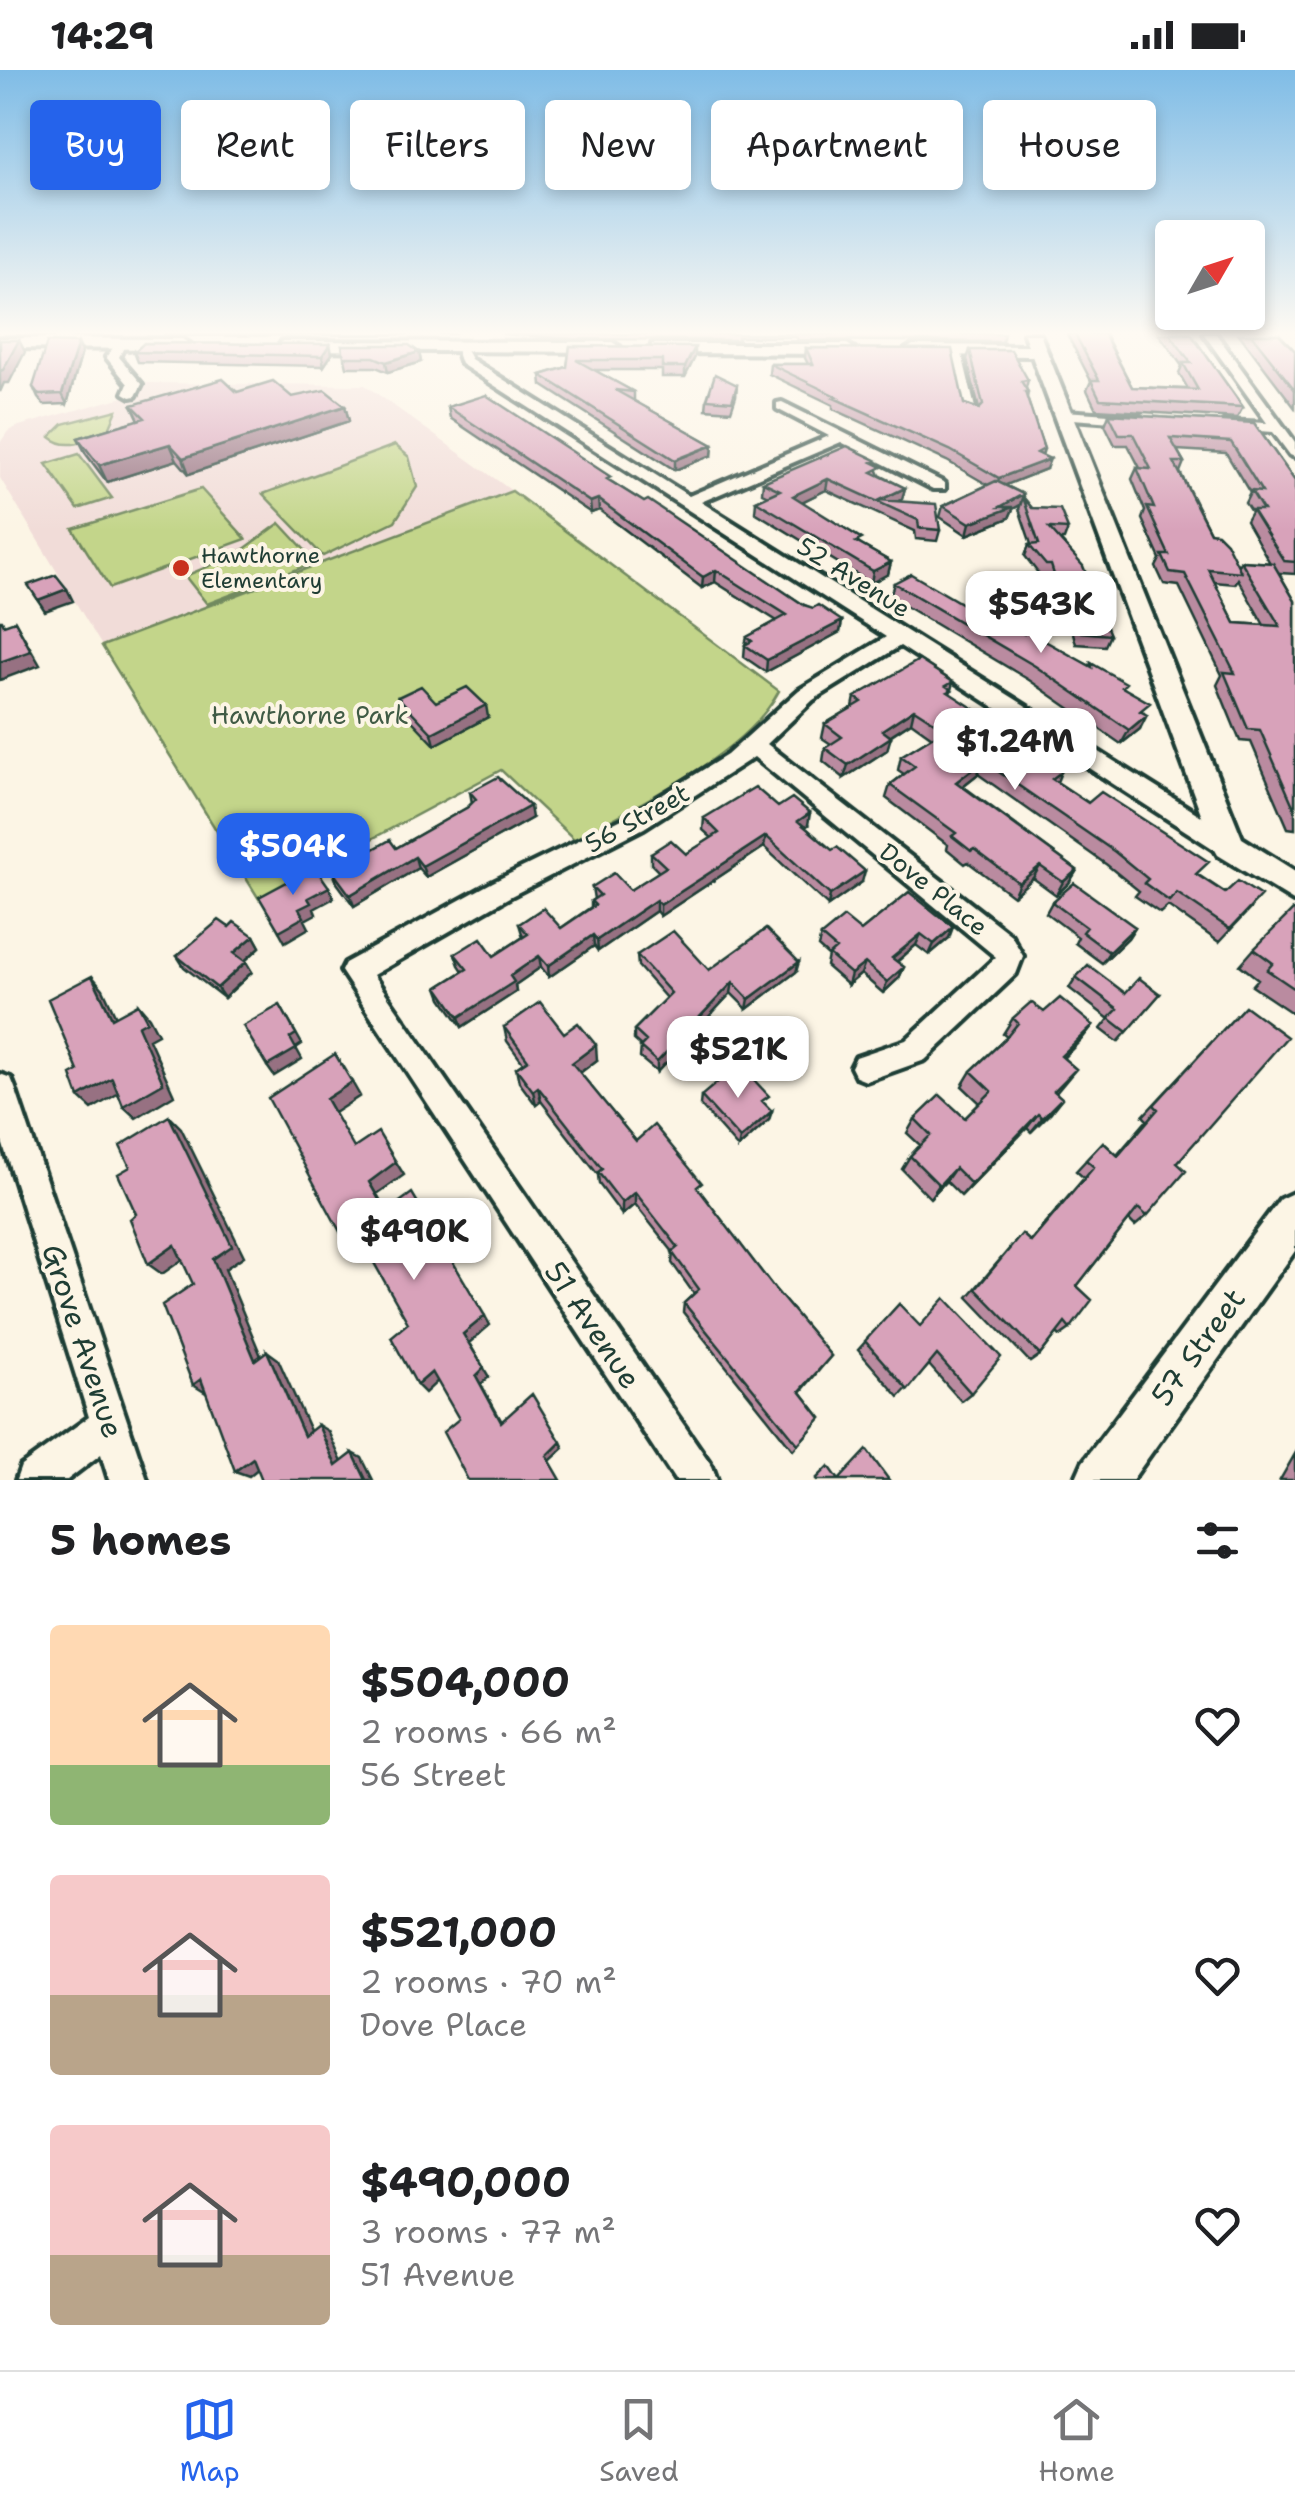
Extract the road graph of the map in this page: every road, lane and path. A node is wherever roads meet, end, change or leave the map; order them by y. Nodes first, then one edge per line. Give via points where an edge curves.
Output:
1 (527, 400) edge
2 (968, 400) edge
3 (1058, 400) edge
4 (1257, 400) edge
5 (782, 406) dead end
6 (972, 413) edge
7 (1064, 415) junction
8 (1163, 421) edge
9 (1202, 423) edge
10 (1277, 428) junction
11 (841, 436) junction
12 (1295, 452) edge
13 (939, 486) dead end
14 (688, 502) junction
15 (900, 637) junction
16 (755, 746) junction
17 (1230, 846) junction
18 (1295, 888) edge
19 (355, 971) joint
20 (866, 1066) dead end
21 (0, 1088) edge
22 (1295, 1214) edge
23 (110, 1424) junction
24 (34, 1480) edge
25 (128, 1480) edge
26 (698, 1480) edge
27 (1101, 1480) edge

1 - 14 street, 52 Avenue
2 - 6 street
3 - 7 street
4 - 10 street
5 - 11 street
7 - 8 street
7 - 17 street
9 - 10 street
10 - 12 street
11 - 13 street
11 - 14 street
14 - 15 street, 52 Avenue
15 - 16 street, 56 Street via 806,695
15 - 17 street, 52 Avenue
16 - 19 street, 56 Street via 636,822
16 - 20 street, Dove Place via 1010,956 915,1050
17 - 18 street
19 - 26 street, 51 Avenue
21 - 23 street, Grove Avenue
22 - 27 street, 57 Street
23 - 24 street
23 - 25 street, Grove Avenue

